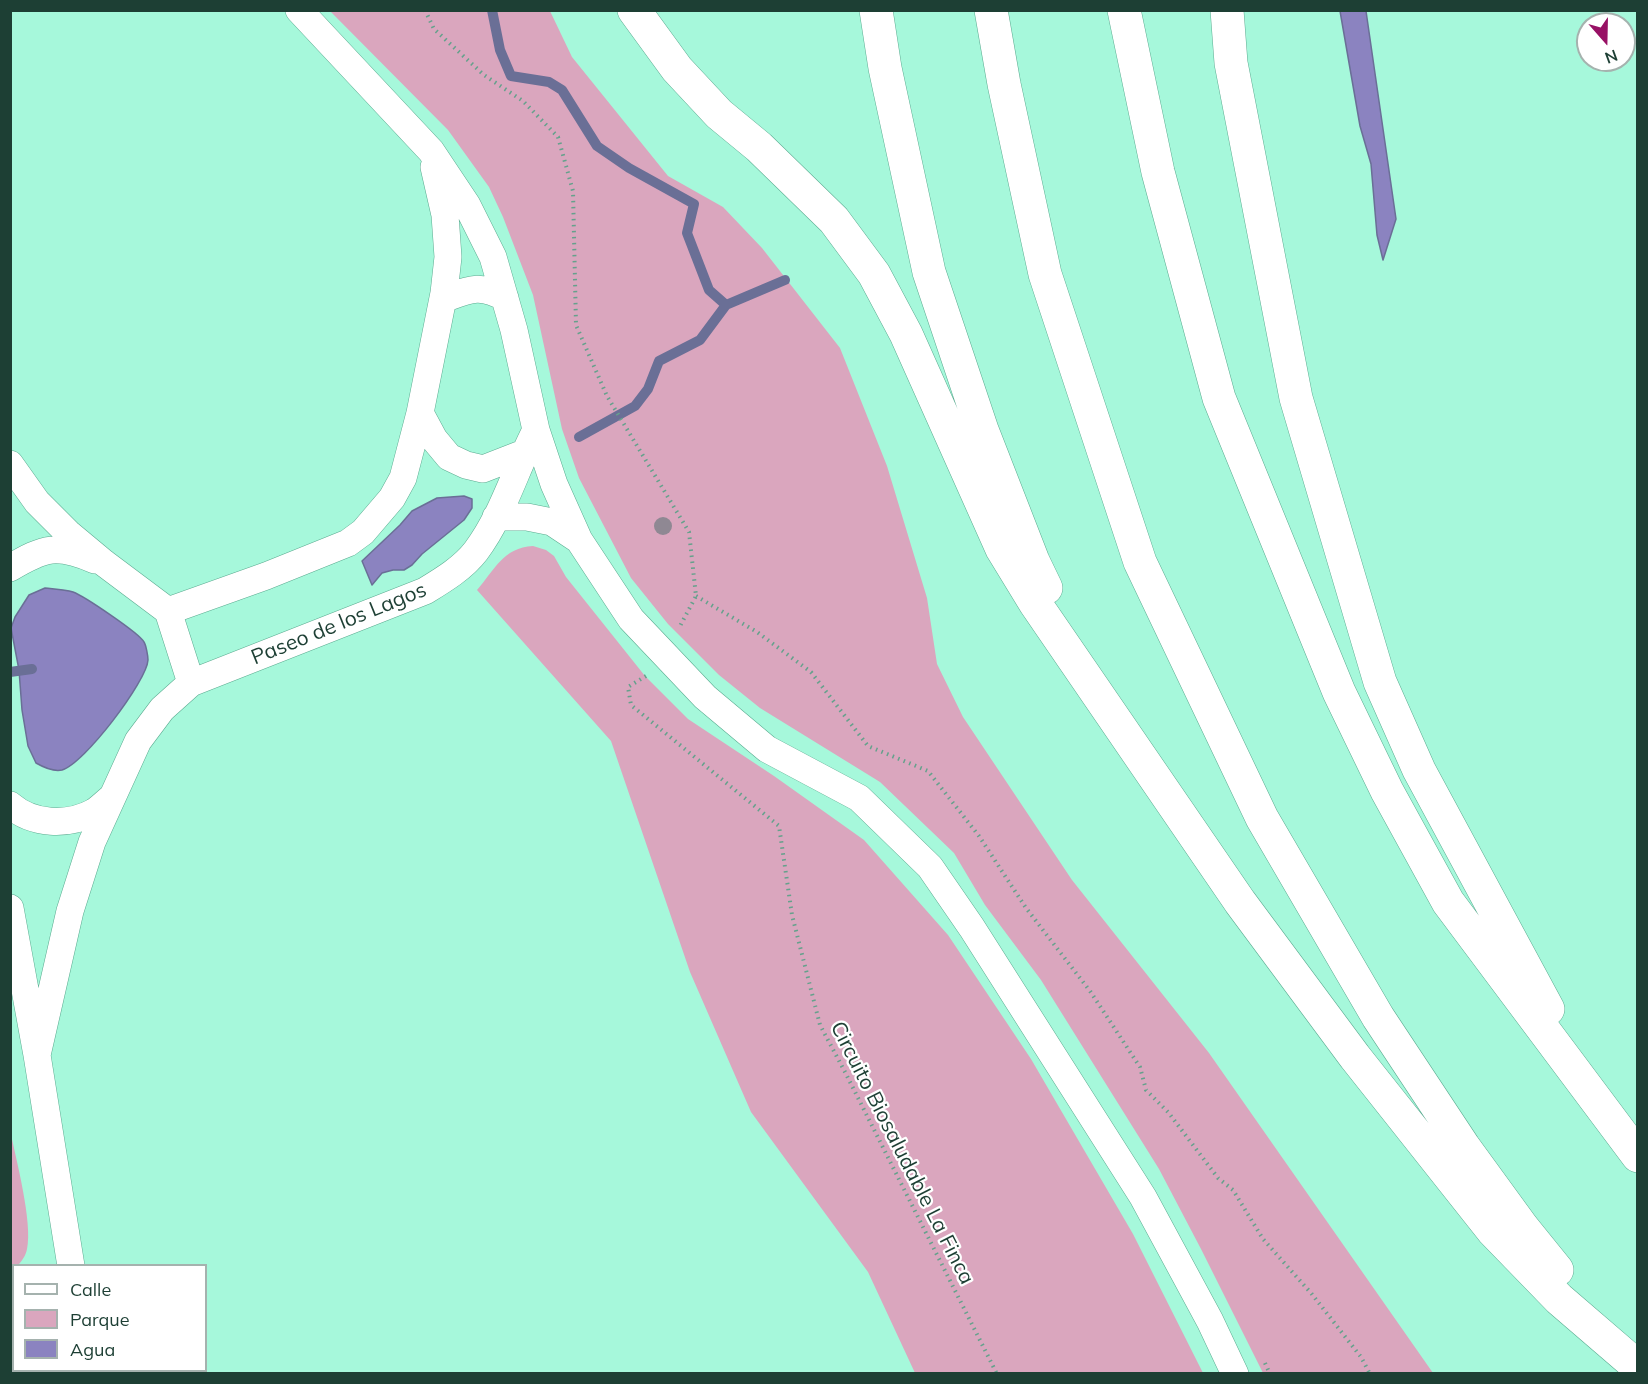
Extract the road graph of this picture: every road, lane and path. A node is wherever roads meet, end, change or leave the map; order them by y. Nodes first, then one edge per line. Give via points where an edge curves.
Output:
1 (299, 10) edge
2 (425, 10) edge
3 (634, 10) edge
4 (876, 10) edge
5 (991, 10) edge
6 (1124, 10) edge
7 (1227, 10) edge
8 (431, 152) junction
9 (505, 298) junction
10 (443, 299) junction
11 (420, 413) junction
12 (530, 442) junction
13 (10, 464) edge
14 (496, 518) junction
15 (579, 540) junction
16 (104, 564) junction
17 (10, 568) edge
18 (696, 596) junction
19 (168, 612) junction
20 (665, 654) junction
21 (191, 683) junction
22 (1097, 692) junction
23 (113, 796) junction
24 (10, 805) edge
25 (10, 908) edge
26 (37, 1055) junction
27 (1595, 1098) junction
28 (1638, 1156) edge
29 (71, 1264) edge
30 (1636, 1366) edge
31 (997, 1374) edge
32 (1235, 1374) edge
33 (1370, 1374) edge

1 - 8 street
2 - 18 path via 434,29 484,75 523,100 558,137 573,191 576,325 607,396 689,532
3 - 22 highway via 677,69 719,114 834,220 874,274 906,334 1002,549
4 - 22 highway via 928,272 982,430 1033,561
5 - 30 highway via 1045,274 1136,550 1257,808 1378,1017 1464,1147 1523,1228
6 - 27 highway via 1158,172 1220,398 1339,692 1387,792 1448,902
7 - 27 highway via 1232,63 1296,398 1380,682 1419,770
8 - 9 street via 467,205 493,257
8 - 10 street via 446,226 448,257
9 - 10 street via 491,290 470,289
9 - 12 street
10 - 11 street
11 - 12 street via 448,457 466,465 483,469
11 - 19 street via 403,478 392,498 363,532 348,543
12 - 14 street, Paseo de los Lagos
12 - 15 street via 555,484
13 - 16 street via 37,501
14 - 15 street via 527,517 552,522
14 - 21 street, Paseo de los Lagos via 476,552 425,591
15 - 20 street via 631,619
16 - 17 street via 76,552 51,549 33,554
16 - 19 street
18 - 20 path, Circuito Biosaludable La Finca
18 - 33 path via 757,632 811,672 868,746 928,771 1090,991 1140,1067 1146,1090 1168,1112 1218,1178 1233,1190 1263,1239 1311,1293
19 - 21 street
20 - 31 path, Circuito Biosaludable La Finca via 645,676 628,687 631,705 779,826 792,915 820,1025
20 - 32 street via 705,697 766,749 859,798 930,867 1143,1197
21 - 23 street, Paseo de los Lagos via 162,709 138,741
22 - 30 highway via 1240,902 1492,1231 1559,1299
23 - 24 street, Paseo de los Lagos via 96,811 61,822 39,820
23 - 26 street, Paseo de los Lagos via 92,842 70,911
25 - 26 street, Paseo de los Lagos
26 - 29 street, Paseo de los Lagos
27 - 28 highway

